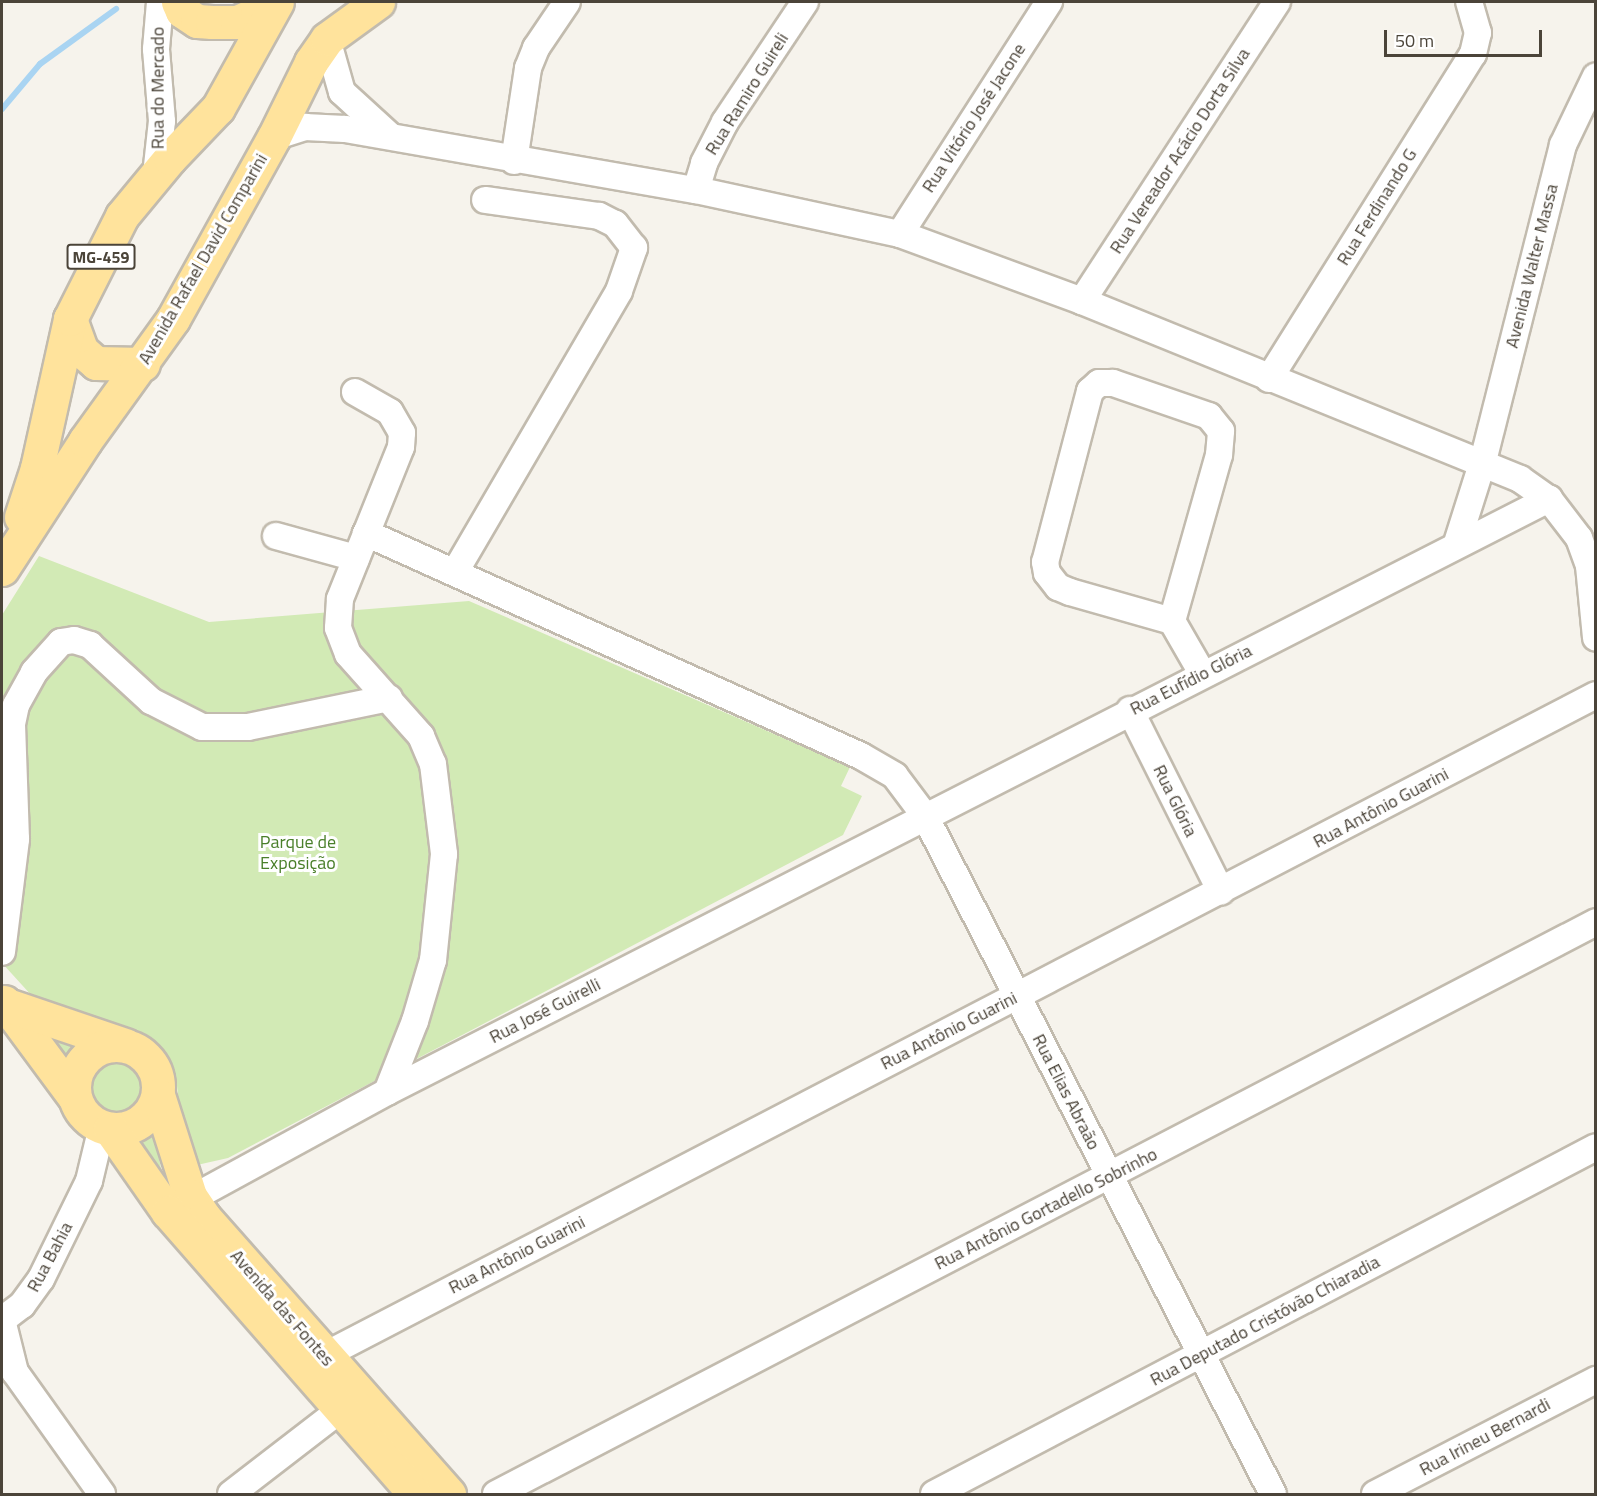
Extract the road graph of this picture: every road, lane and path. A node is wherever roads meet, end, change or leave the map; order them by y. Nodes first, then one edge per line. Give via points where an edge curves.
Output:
1 (160, 2) edge
2 (178, 2) edge
3 (271, 2) edge
4 (277, 2) edge
5 (378, 2) edge
6 (567, 2) edge
7 (805, 2) edge
8 (1049, 2) edge
9 (1277, 2) edge
10 (1468, 2) edge
11 (327, 39) junction
12 (1596, 76) edge
13 (274, 137) junction
14 (392, 139) junction
15 (514, 161) junction
16 (580, 172) junction
17 (156, 175) junction
18 (696, 190) junction
19 (485, 200) dead end
20 (574, 212) junction
21 (900, 234) junction
22 (1082, 302) junction
23 (70, 319) junction
24 (143, 364) junction
25 (1269, 379) junction
26 (355, 392) dead end
27 (1483, 461) junction
28 (1549, 499) junction
29 (366, 533) junction
30 (276, 536) dead end
31 (1457, 543) junction
32 (356, 558) junction
33 (5, 561) edge
34 (455, 572) junction
35 (1593, 586) edge
36 (1172, 621) junction
37 (1596, 638) edge
38 (1202, 674) junction
39 (1596, 696) edge
40 (389, 698) junction
41 (1130, 710) junction
42 (925, 816) junction
43 (1221, 892) junction
44 (1596, 922) edge
45 (2, 952) edge
46 (1017, 996) junction
47 (4, 1001) edge
48 (128, 1046) junction
49 (387, 1092) junction
50 (158, 1095) junction
51 (75, 1098) junction
52 (106, 1128) junction
53 (1596, 1147) edge
54 (1110, 1176) junction
55 (179, 1204) junction
56 (2, 1320) edge
57 (1202, 1355) junction
58 (313, 1361) junction
59 (1596, 1380) edge
60 (340, 1410) junction
61 (102, 1494) edge
62 (231, 1494) edge
63 (415, 1494) edge
64 (449, 1494) edge
65 (496, 1494) edge
66 (934, 1494) edge
67 (1274, 1494) edge
68 (1375, 1494) edge

1 - 17 street, Rua do Mercado via 156,49 162,121
2 - 3 main road via 197,21 237,22
4 - 17 main road, Avenida Rafael David Comparini / MG-459 via 218,108
5 - 11 main road, Avenida Rafael David Comparini / MG-459
6 - 15 street via 536,48 528,68
7 - 18 street, Rua Ramiro Guireli via 725,122 704,163
8 - 21 street, Rua Vitório José Jacone
9 - 22 street, Rua Vereador Acácio Dorta Silva
10 - 25 street, Rua Ferdinando G via 1478,33 1473,54
11 - 13 main road, Avenida Rafael David Comparini / MG-459 via 294,93
11 - 14 street via 342,92
12 - 27 street, Avenida Walter Massa via 1563,145
13 - 14 street via 306,127 345,129
13 - 24 main road, Avenida Rafael David Comparini / MG-459 via 173,319
14 - 15 street
15 - 16 street
16 - 18 street
16 - 20 street
17 - 23 main road, Avenida Rafael David Comparini / MG-459 via 122,216
18 - 21 street
19 - 20 street
20 - 34 street via 599,216 615,224 633,248 631,264
21 - 22 street
22 - 25 street
23 - 24 main road via 81,350 96,363
23 - 33 main road, Avenida Rafael David Comparini / MG-459 via 37,468
24 - 33 main road, Avenida Rafael David Comparini / MG-459
25 - 27 street
26 - 29 street via 390,412 402,433 401,447
27 - 28 street via 1521,479
27 - 31 street, Avenida Walter Massa
28 - 31 street, Rua Eufídio Glória
28 - 35 street via 1579,538
29 - 32 street
29 - 34 street, Rua Elias Abraão
30 - 32 street
31 - 38 street, Rua Eufídio Glória
32 - 40 street via 340,599 338,628 348,654
34 - 42 street, Rua Elias Abraão via 861,756 895,776
35 - 37 street
36 - 36 street via 1070,592 1058,587 1047,573 1045,562 1090,391 1099,383 1113,383 1209,416 1221,431 1219,455
36 - 38 street
38 - 41 street, Rua Eufídio Glória
39 - 43 street, Rua Antônio Guarini
40 - 45 street via 248,727 202,727 151,701 90,645 74,640 61,642 34,672 16,705 12,724 15,866
40 - 49 street via 421,736 433,764 444,854 433,960 415,1021
41 - 42 street, Rua Eufídio Glória
41 - 43 street, Rua Glória
42 - 46 street, Rua Elias Abraão
42 - 49 street, Rua José Guirelli
43 - 46 street, Rua Antônio Guarini
44 - 54 street, Rua Antônio Gortadello Sobrinho
46 - 54 street, Rua Elias Abraão
46 - 58 street, Rua Antônio Guarini
47 - 48 main road, Avenida das Fontes
47 - 51 main road, Avenida das Fontes
48 - 50 main road, Avenida das Fontes via 149,1059 159,1082
48 - 51 main road via 109,1046 91,1053 76,1073
49 - 55 street, Rua José Guirelli
50 - 52 main road via 146,1118 123,1129
50 - 55 main road, Avenida das Fontes
51 - 52 main road, Avenida das Fontes via 90,1120
52 - 55 main road, Avenida das Fontes
52 - 56 street, Rua Bahia via 89,1181 41,1280 22,1305
53 - 57 street, Rua Deputado Cristóvão Chiaradia
54 - 57 street, Rua Elias Abraão
54 - 65 street, Rua Antônio Gortadello Sobrinho
55 - 58 main road, Avenida das Fontes
56 - 61 street, Rua Bahia via 15,1372
57 - 66 street, Rua Deputado Cristóvão Chiaradia
57 - 67 street, Rua Elias Abraão
58 - 60 main road, Avenida das Fontes
58 - 64 main road, Avenida das Fontes
59 - 68 street, Rua Irineu Bernardi
60 - 62 street
60 - 63 main road, Avenida das Fontes

